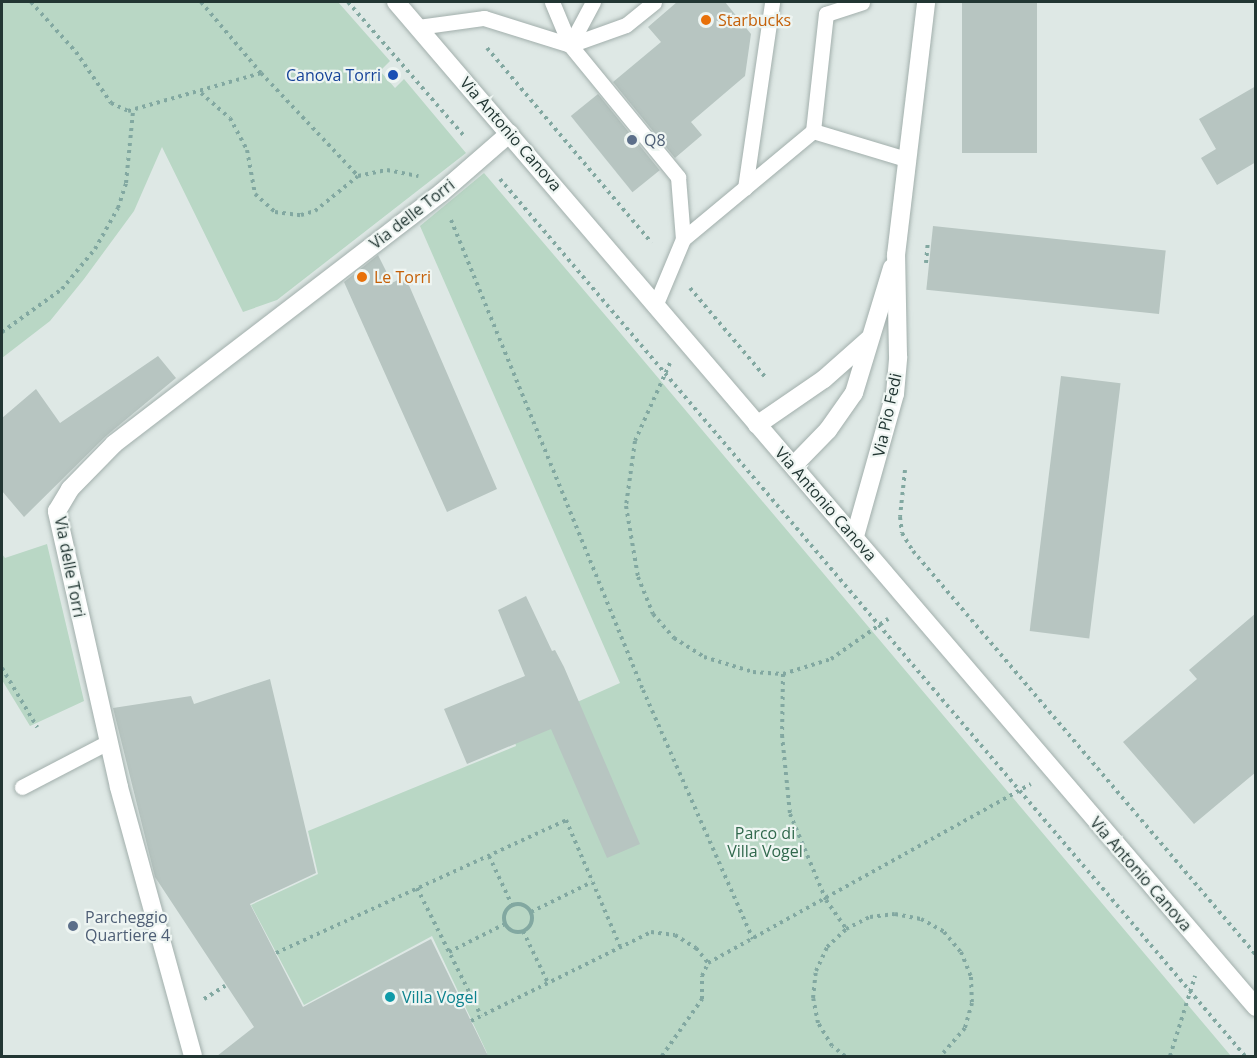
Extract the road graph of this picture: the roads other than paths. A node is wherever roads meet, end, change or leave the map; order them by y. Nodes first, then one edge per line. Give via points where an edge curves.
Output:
1 (396, 2) edge
2 (552, 2) edge
3 (593, 2) edge
4 (654, 2) edge
5 (772, 2) edge
6 (862, 2) edge
7 (926, 2) edge
8 (418, 27) junction
9 (570, 45) junction
10 (813, 131) junction
11 (510, 133) junction
12 (906, 159) junction
13 (745, 188) junction
14 (683, 239) junction
15 (896, 255) junction
16 (655, 306) junction
17 (869, 339) junction
18 (758, 425) junction
19 (794, 465) junction
20 (855, 536) junction
21 (108, 742) junction
22 (22, 787) dead end
23 (1256, 1007) edge
24 (193, 1056) edge

1 - 8 street, Via Antonio Canova
2 - 9 lane
3 - 9 lane
4 - 9 lane via 626,25
5 - 13 lane
6 - 10 lane via 826,14
7 - 12 street, Via Pio Fedi
8 - 9 lane via 484,18
8 - 11 street, Via Antonio Canova
9 - 14 lane via 678,177
10 - 12 lane
10 - 13 lane
11 - 16 street, Via Antonio Canova
11 - 21 street, Via delle Torri via 441,193 121,439 63,498 57,517
12 - 15 street, Via Pio Fedi
13 - 14 lane
14 - 16 lane
15 - 17 street, Via Pio Fedi
15 - 20 street, Via Pio Fedi via 895,394
16 - 18 street, Via Antonio Canova
17 - 18 street via 824,379
17 - 19 street, Via Pio Fedi via 854,393 828,430
18 - 19 street, Via Antonio Canova
19 - 20 street, Via Antonio Canova
20 - 23 street, Via Antonio Canova
21 - 22 lane
21 - 24 street, Via delle Torri

